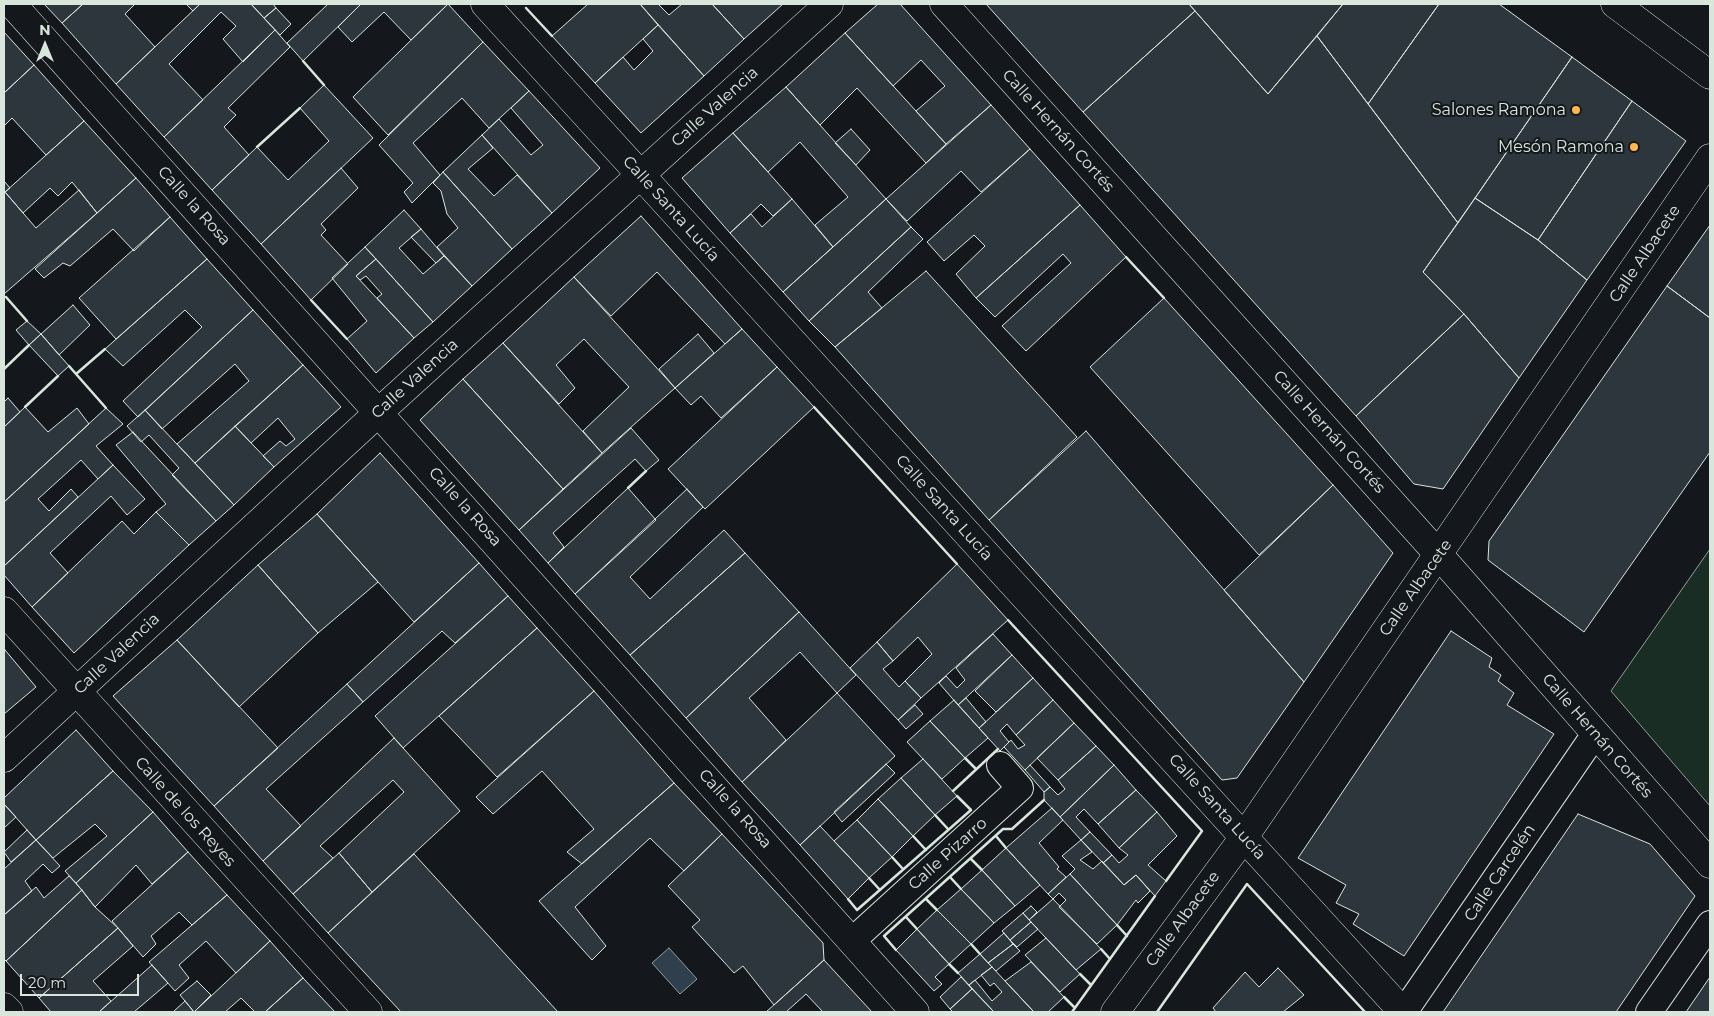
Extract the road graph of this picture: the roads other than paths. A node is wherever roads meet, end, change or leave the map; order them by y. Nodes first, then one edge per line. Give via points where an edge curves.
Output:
1 (12, 4) edge
2 (484, 4) edge
3 (830, 4) edge
4 (944, 4) edge
5 (1615, 4) edge
6 (1710, 76) edge
7 (1710, 158) edge
8 (641, 175) junction
9 (379, 412) junction
10 (1439, 555) junction
11 (4, 611) edge
12 (76, 692) junction
13 (1595, 734) junction
14 (4, 758) edge
15 (1000, 765) dead end
16 (1244, 837) junction
17 (1710, 864) edge
18 (1710, 924) edge
19 (853, 940) junction
20 (4, 1007) edge
21 (9, 1012) edge
22 (368, 1012) edge
23 (915, 1012) edge
24 (1115, 1012) edge
25 (1404, 1012) edge
26 (1650, 1012) edge

1 - 9 street, Calle la Rosa
2 - 8 street, Calle Santa Lucía
3 - 8 street, Calle Valencia
4 - 10 street, Calle Hernán Cortés
5 - 6 street
7 - 10 street, Calle Albacete
8 - 9 street, Calle Valencia
8 - 16 street, Calle Santa Lucía
9 - 12 street, Calle Valencia
9 - 19 street, Calle la Rosa
10 - 13 street, Calle Hernán Cortés
10 - 16 street, Calle Albacete
11 - 12 street, Calle de los Reyes
12 - 14 street, Calle Valencia
12 - 22 street, Calle de los Reyes
13 - 17 street, Calle Hernán Cortés
13 - 25 street, Calle Carcelén
15 - 19 street, Calle Pizarro via 1020,788
16 - 24 street, Calle Albacete
16 - 25 street, Calle Santa Lucía
18 - 26 street
19 - 23 street, Calle la Rosa
20 - 21 street

